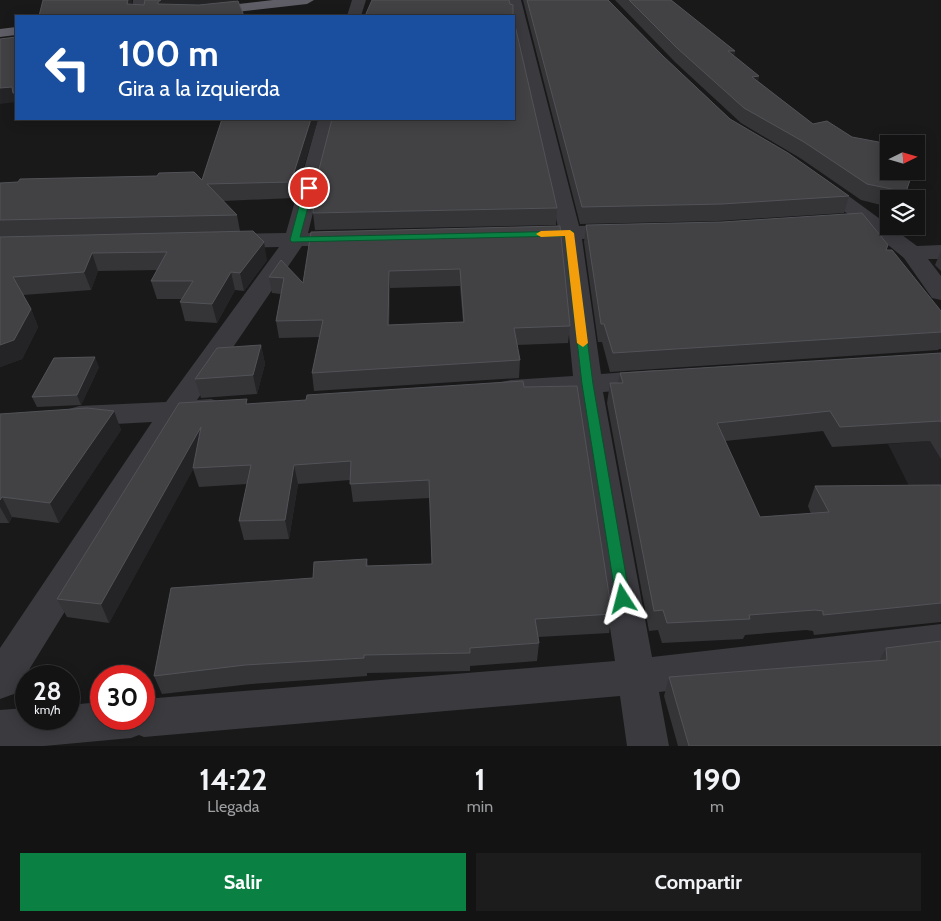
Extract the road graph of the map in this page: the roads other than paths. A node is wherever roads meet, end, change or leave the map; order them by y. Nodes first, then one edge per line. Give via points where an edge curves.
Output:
1 (140, 0) edge
2 (307, 0) edge
3 (359, 0) edge
4 (514, 0) edge
5 (139, 15) edge
6 (194, 15) edge
7 (354, 15) edge
8 (15, 31) edge
9 (0, 33) edge
10 (327, 120) edge
11 (800, 170) edge
12 (871, 220) junction
13 (842, 222) edge
14 (639, 232) edge
15 (570, 233) junction
16 (501, 235) edge
17 (364, 238) edge
18 (295, 240) junction
19 (206, 242) edge
20 (941, 252) edge
21 (912, 253) junction
22 (941, 293) edge
23 (676, 378) edge
24 (588, 384) junction
25 (489, 390) edge
26 (234, 407) edge
27 (174, 411) junction
28 (58, 418) edge
29 (941, 641) edge
30 (636, 677) junction
31 (0, 681) edge
32 (155, 717) edge
33 (90, 722) edge
34 (0, 730) edge
35 (648, 746) edge

1 - 5 street
2 - 6 highway
3 - 7 street
4 - 15 street
8 - 9 highway
10 - 18 street
11 - 12 street
12 - 13 street
12 - 21 street
14 - 15 street
15 - 16 street
15 - 24 street
17 - 18 street
18 - 19 street
18 - 27 street
20 - 21 street
21 - 22 street
23 - 24 street
24 - 25 street
24 - 30 street
26 - 27 street
27 - 28 street
27 - 31 street
29 - 30 street
30 - 32 street
30 - 35 street
33 - 34 street

